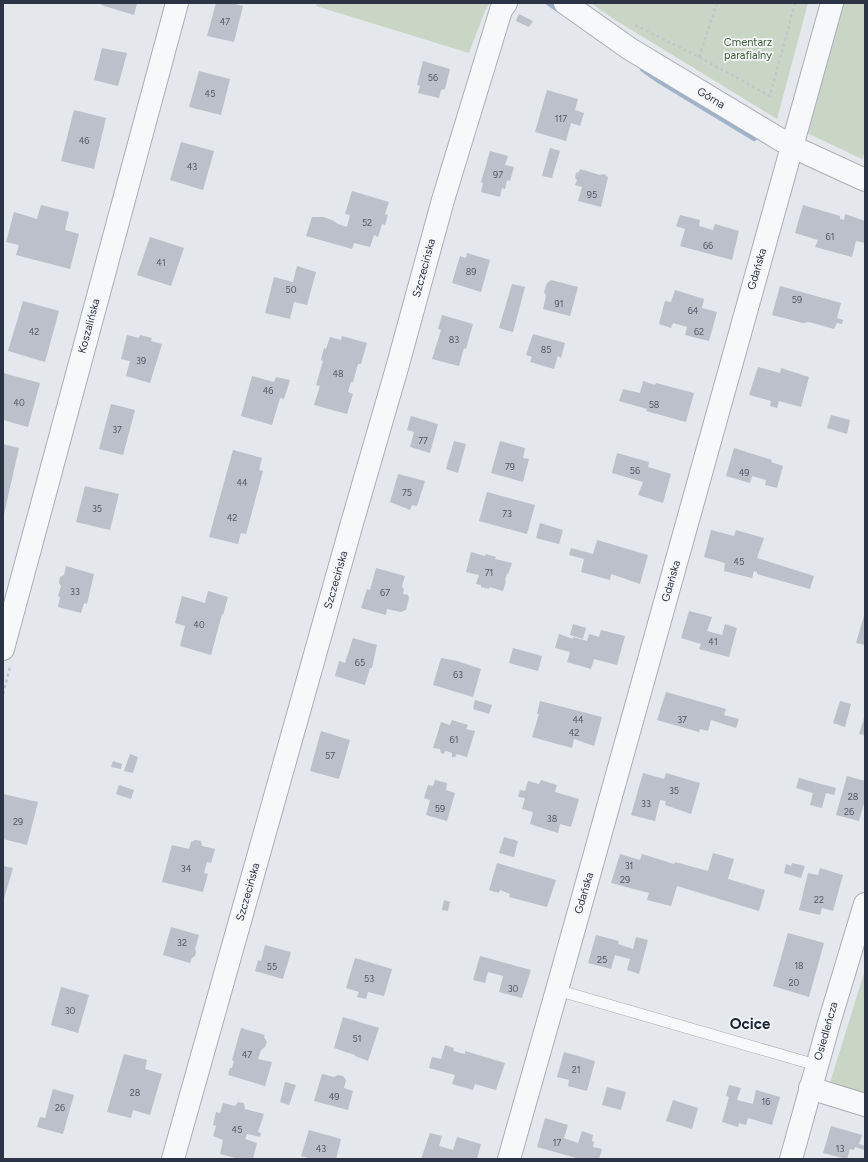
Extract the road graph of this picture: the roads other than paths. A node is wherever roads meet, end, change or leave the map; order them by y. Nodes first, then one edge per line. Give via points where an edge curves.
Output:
1 (176, 3) edge
2 (506, 3) edge
3 (565, 3) edge
4 (832, 3) edge
5 (791, 146) junction
6 (865, 180) edge
7 (3, 649) edge
8 (865, 904) edge
9 (557, 990) junction
10 (816, 1065) junction
11 (810, 1088) junction
12 (865, 1105) edge
13 (172, 1159) edge
14 (509, 1159) edge
15 (791, 1159) edge

1 - 7 street, Koszalińska
2 - 13 street, Szczecińska via 443,200
3 - 5 street, Górna via 630,49
4 - 5 street, Gdańska
5 - 6 street, Górna
5 - 9 street, Gdańska
8 - 10 street, Osiedleńcza
9 - 10 lane
9 - 14 street, Gdańska
10 - 11 street, Osiedleńcza
11 - 12 street
11 - 15 street, Osiedleńcza

